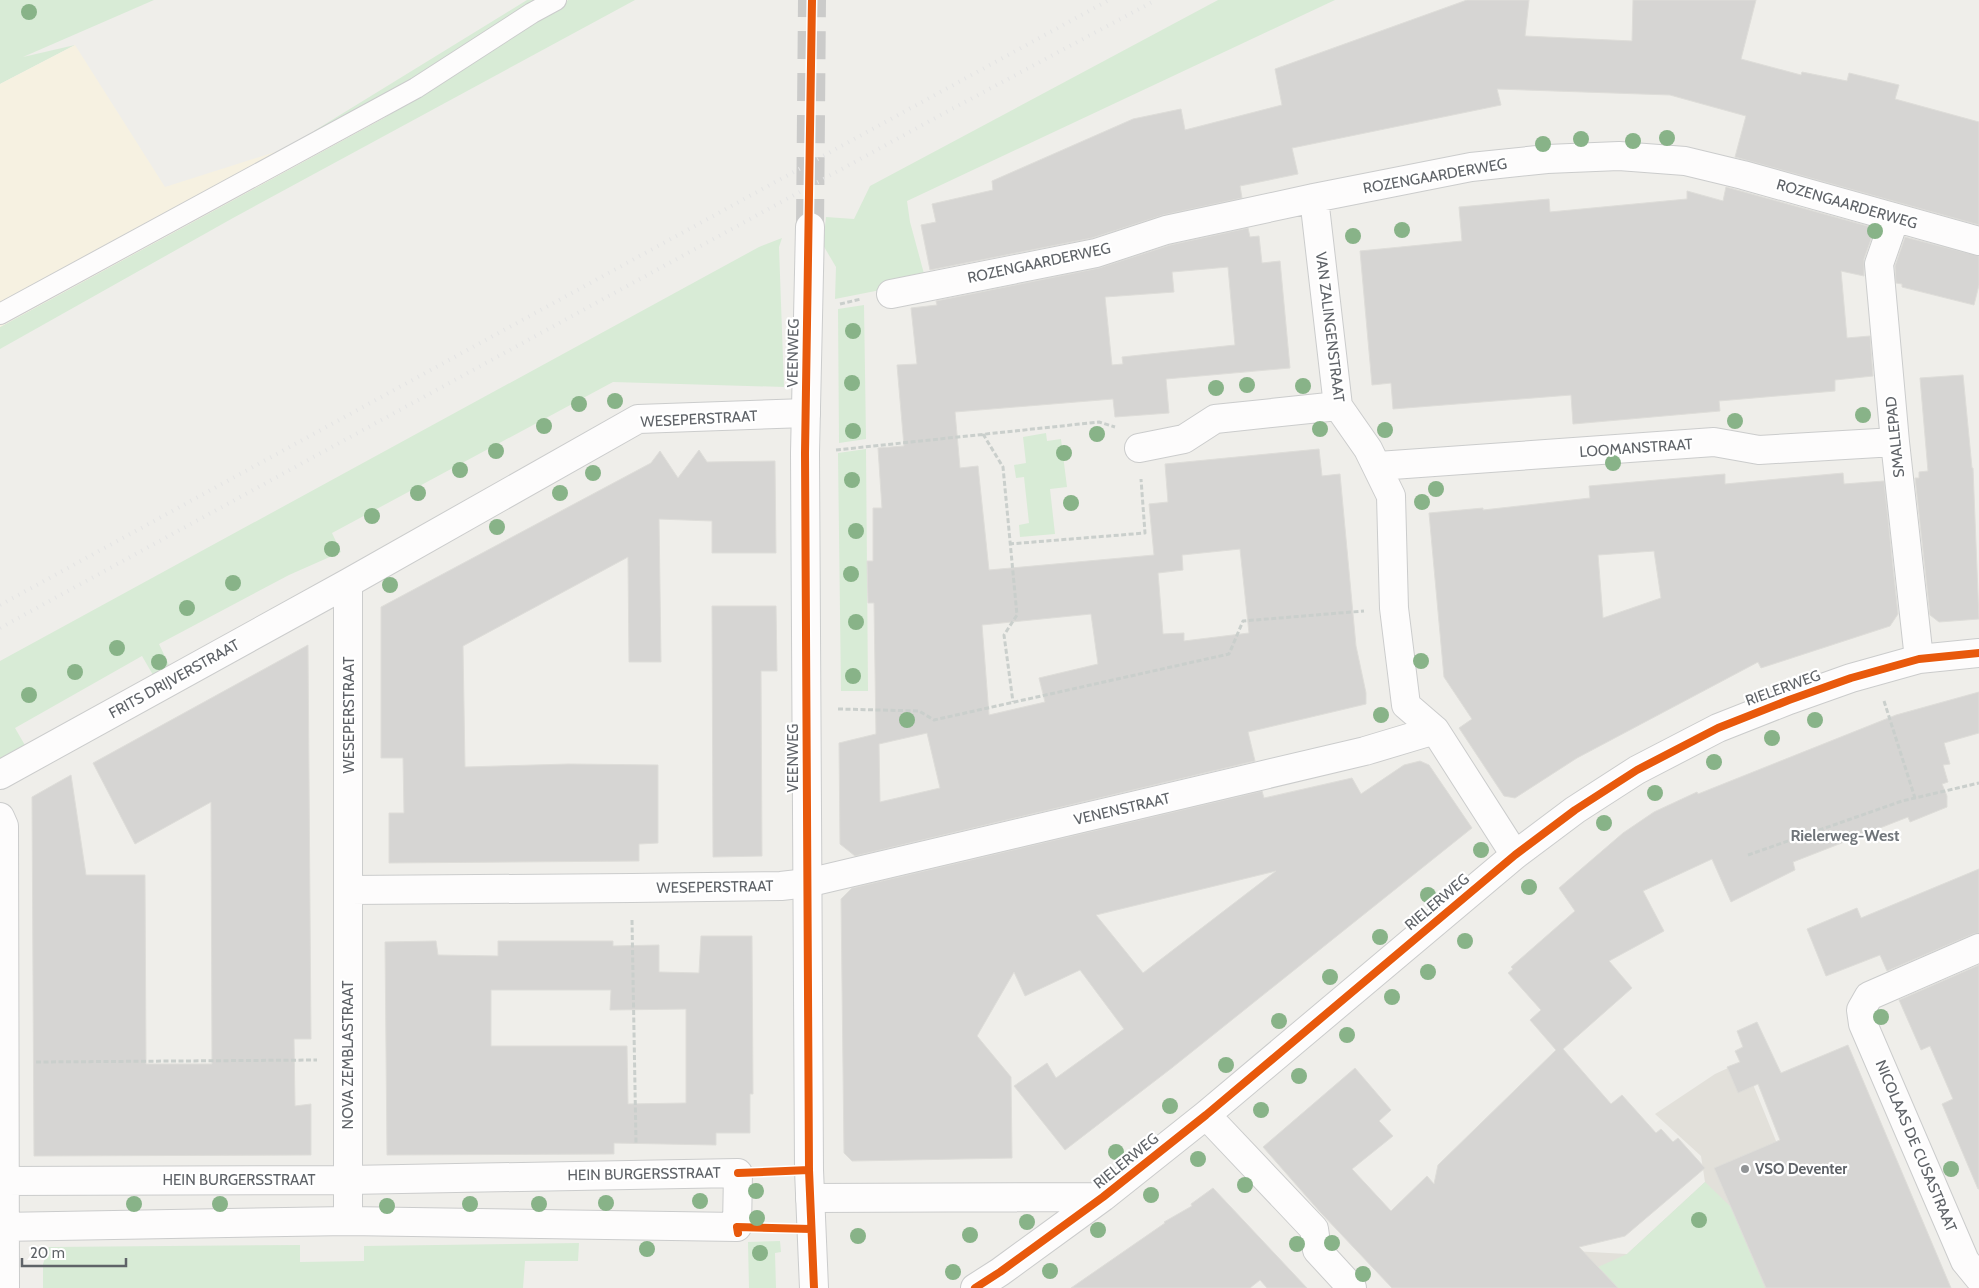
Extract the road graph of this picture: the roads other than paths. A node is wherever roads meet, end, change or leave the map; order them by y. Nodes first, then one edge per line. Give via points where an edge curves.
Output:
1 (556, 0) edge
2 (1314, 198) junction
3 (1895, 218) junction
4 (810, 227) tunnel mouth
5 (1979, 241) edge
6 (891, 294) road end
7 (0, 314) edge
8 (1338, 406) junction
9 (806, 413) junction
10 (1895, 442) junction
11 (1139, 448) road end
12 (1378, 466) junction
13 (348, 584) junction
14 (1979, 653) edge
15 (1919, 659) junction
16 (1435, 730) junction
17 (0, 775) edge
18 (0, 817) edge
19 (1515, 855) junction
20 (807, 883) junction
21 (350, 890) junction
22 (1979, 948) edge
23 (1206, 1114) junction
24 (348, 1180) junction
25 (2, 1181) edge
26 (1103, 1197) junction
27 (810, 1198) junction
28 (348, 1221) junction
29 (3, 1227) edge
30 (1979, 1278) edge
31 (1007, 1280) edge
32 (5, 1288) edge
33 (814, 1288) edge
34 (974, 1288) edge
35 (1352, 1288) edge

1 - 7 lane via 416,88
2 - 3 street, ROZENGAARDERWEG via 1471,167 1619,156 1685,160
2 - 6 street, ROZENGAARDERWEG via 1166,230 1096,253
2 - 8 street, VAN ZALINGENSTRAAT
3 - 5 street, ROZENGAARDERWEG
3 - 10 street, SMALLEPAD via 1879,264
4 - 9 street, VEENWEG
8 - 11 street via 1215,419 1184,439
8 - 12 street, VAN ZALINGENSTRAAT
9 - 13 street, WESEPERSTRAAT via 638,419
9 - 20 street, VEENWEG
10 - 12 street, LOOMANSTRAAT via 1759,450 1714,442
10 - 15 street, SMALLEPAD
12 - 16 street, VAN ZALINGENSTRAAT via 1392,496 1394,608 1406,704
13 - 17 street, FRITS DRIJVERSTRAAT
13 - 21 street, WESEPERSTRAAT
14 - 15 street, RIELERWEG
15 - 19 street, RIELERWEG via 1789,700 1718,728 1637,770 1575,810
16 - 19 street, VAN ZALINGENSTRAAT
16 - 20 street, VENENSTRAAT via 1365,751
18 - 25 street via 4,826
19 - 23 street, RIELERWEG
20 - 21 street, WESEPERSTRAAT via 781,886
20 - 27 street, VEENWEG
21 - 24 street, NOVA ZEMBLASTRAAT
22 - 30 street, NICOLAAS DE CUSASTRAAT via 1869,996 1861,1010 1863,1024 1965,1261
23 - 26 street, RIELERWEG
23 - 35 street via 1314,1229 1316,1250
24 - 25 street, HEIN BURGERSSTRAAT
24 - 28 street, NOVA ZEMBLASTRAAT
24 - 28 street, HEIN BURGERSSTRAAT via 738,1173 737,1227
25 - 29 street
26 - 27 street, RIELERWEG
26 - 31 street, RIELERWEG
27 - 33 street, VEENWEG
28 - 29 street, HEIN BURGERSSTRAAT
29 - 32 street
31 - 34 street, RIELERWEG

